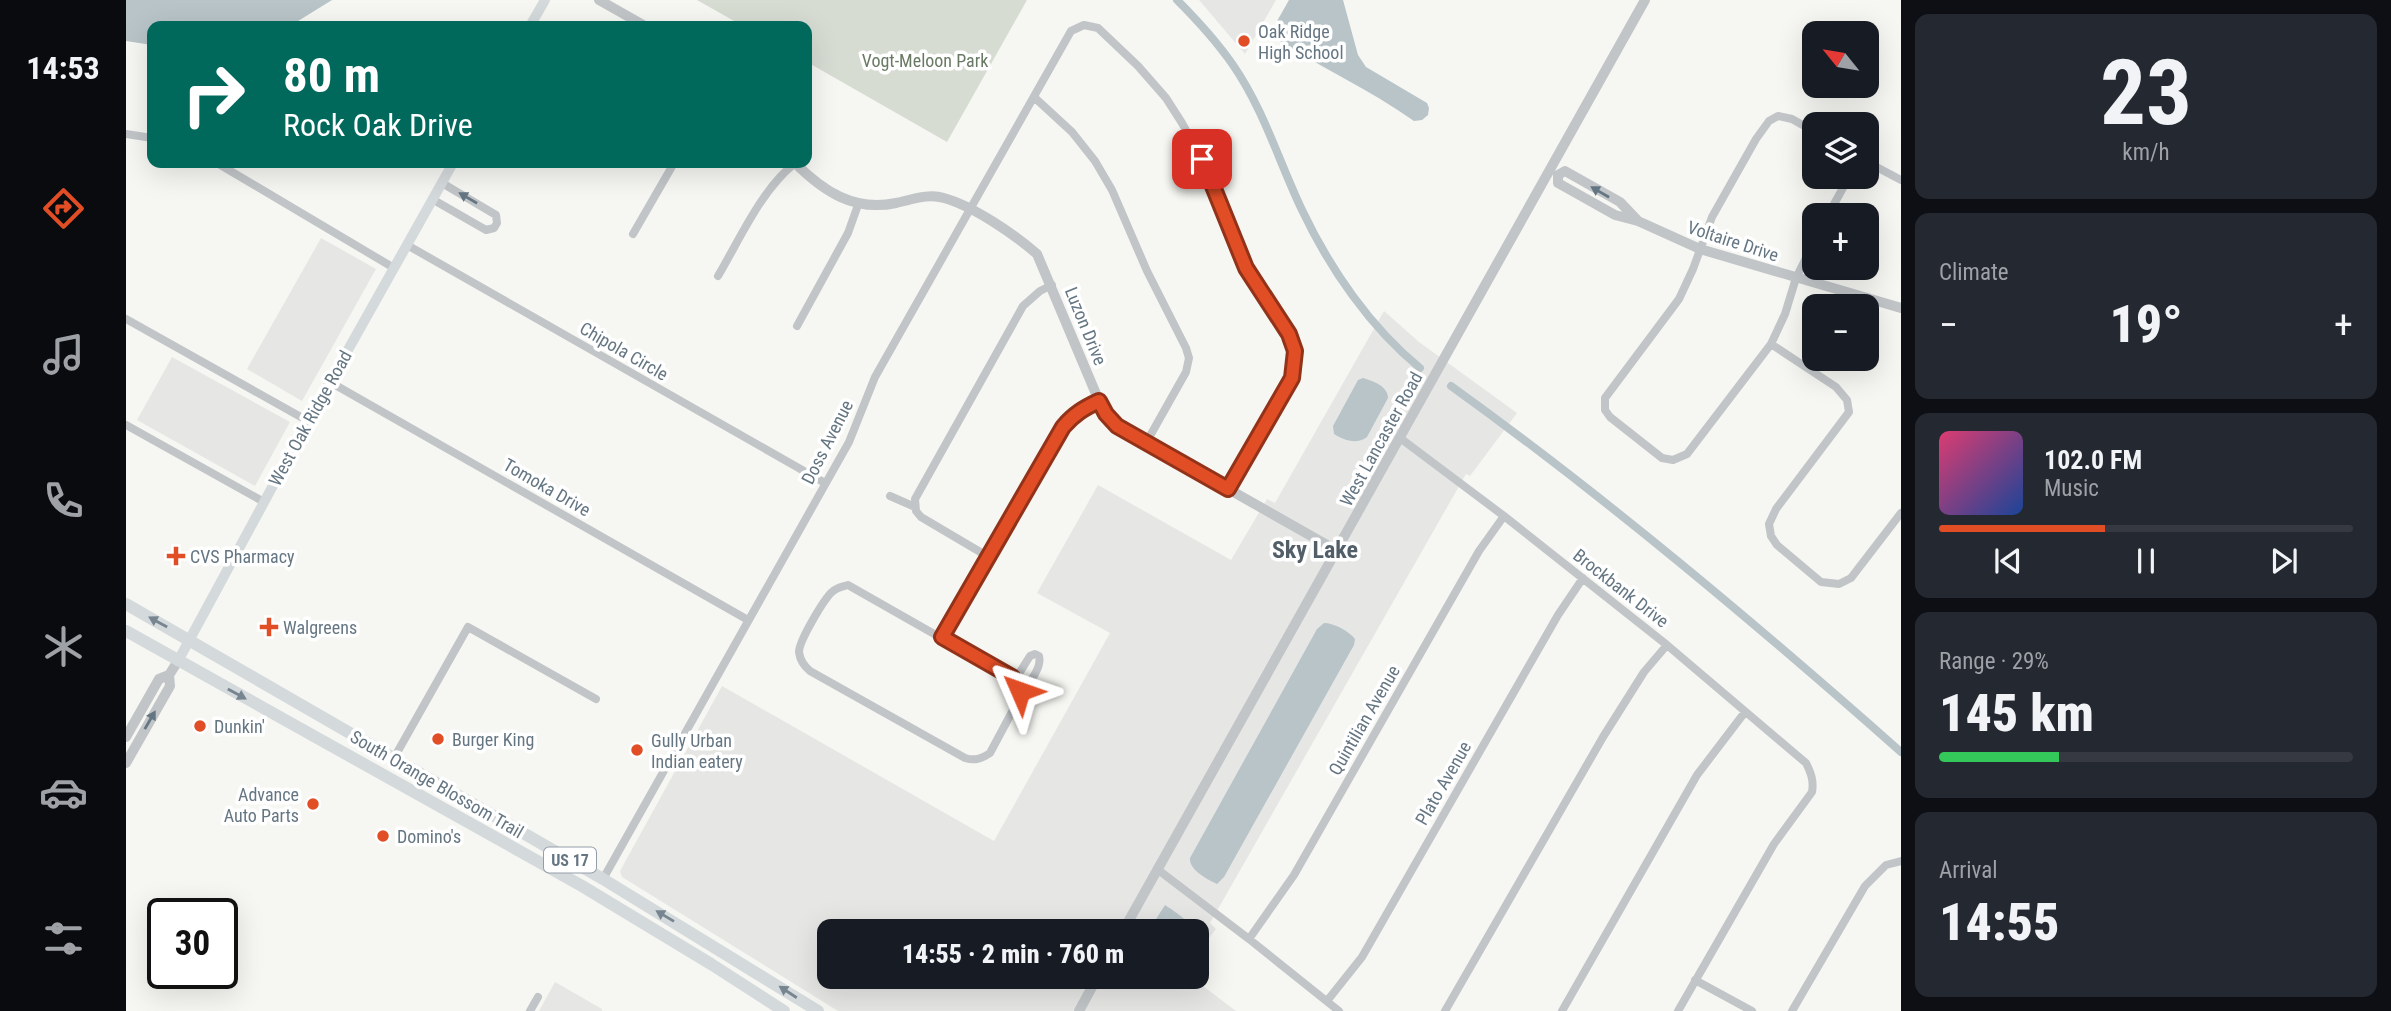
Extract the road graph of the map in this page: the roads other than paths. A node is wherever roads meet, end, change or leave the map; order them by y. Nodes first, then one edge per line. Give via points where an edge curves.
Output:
1 (545, 0) edge
2 (598, 0) edge
3 (1645, 0) edge
4 (533, 21) edge
5 (636, 21) edge
6 (1034, 97) junction
7 (1802, 125) edge
8 (126, 134) edge
9 (147, 137) edge
10 (225, 168) edge
11 (450, 168) edge
12 (671, 168) edge
13 (788, 168) edge
14 (800, 168) edge
15 (1879, 168) edge
16 (1554, 173) junction
17 (1901, 180) edge
18 (442, 183) junction
19 (432, 199) junction
20 (858, 205) junction
21 (971, 211) junction
22 (633, 234) dead end
23 (407, 245) junction
24 (1700, 249) junction
25 (1802, 266) edge
26 (394, 268) junction
27 (718, 276) dead end
28 (1796, 278) junction
29 (1052, 285) junction
30 (1901, 307) edge
31 (126, 319) edge
32 (797, 326) dead end
33 (1771, 344) junction
34 (330, 382) junction
35 (1099, 401) junction
36 (308, 421) junction
37 (126, 425) edge
38 (1399, 438) junction
39 (1146, 443) junction
40 (825, 484) junction
41 (1228, 489) junction
42 (890, 496) dead end
43 (264, 502) junction
44 (915, 507) junction
45 (1901, 513) edge
46 (1504, 516) junction
47 (1336, 550) junction
48 (987, 556) junction
49 (1583, 578) junction
50 (126, 604) edge
51 (748, 620) junction
52 (126, 631) edge
53 (942, 637) junction
54 (189, 640) junction
55 (1667, 645) junction
56 (178, 661) junction
57 (169, 675) junction
58 (1015, 680) junction
59 (1020, 691) junction
60 (596, 699) dead end
61 (1745, 712) junction
62 (126, 737) edge
63 (394, 758) junction
64 (126, 763) edge
65 (1901, 862) edge
66 (1157, 869) junction
67 (603, 879) junction
68 (583, 886) junction
69 (1130, 919) edge
70 (1250, 939) junction
71 (736, 960) junction
72 (711, 964) junction
73 (1695, 980) junction
74 (1091, 989) edge
75 (538, 997) dead end
76 (1327, 1001) junction
77 (530, 1011) edge
78 (784, 1011) edge
79 (818, 1011) edge
80 (1079, 1011) edge
81 (1339, 1011) edge
82 (1445, 1011) edge
83 (1562, 1011) edge
84 (1678, 1011) edge
85 (1752, 1011) edge
86 (1792, 1011) edge

1 - 4 main road
2 - 5 street
3 - 16 street, West Lancaster Road
6 - 21 street, Doss Avenue
6 - 39 street via 1095,161 1186,348 1186,372
6 - 41 street, Doss Avenue via 1071,31 1084,24 1098,29 1138,66 1182,123 1202,159 1246,268 1289,334 1295,351 1292,378
7 - 24 street via 1778,116 1769,121 1712,217
8 - 9 street
10 - 26 street
11 - 18 main road, West Oak Ridge Road
12 - 22 street
13 - 27 street via 770,189
14 - 20 street, Luzon Drive via 820,186
15 - 17 street
16 - 24 street, Voltaire Drive via 1558,183 1615,215
16 - 38 street, West Lancaster Road
18 - 19 main road, West Oak Ridge Road
19 -> 18 street via 486,230 494,228 496,215
19 - 23 main road, West Oak Ridge Road
20 - 21 street, Luzon Drive via 942,197
20 - 32 street via 848,233
21 - 29 street, Luzon Drive via 1037,254
21 - 40 street, Doss Avenue via 875,377 849,442
23 - 26 main road, West Oak Ridge Road
23 - 40 street, Chipola Circle
24 - 28 street, Voltaire Drive
24 - 33 street via 1679,299 1605,398 1610,417 1662,458 1673,460 1687,454
25 - 28 street
26 - 34 main road, West Oak Ridge Road
28 - 30 street, Voltaire Drive
28 - 33 street
29 - 35 street, Luzon Drive
29 - 44 street via 1023,306 918,490
31 - 36 street
33 - 45 street via 1836,387 1847,400 1849,412 1776,509 1769,524 1777,545 1821,582 1839,584 1851,578
34 - 36 main road, West Oak Ridge Road
34 - 51 street, Tomoka Drive
35 - 39 street, Luzon Drive via 1110,420
35 - 48 street via 1063,427
36 - 43 main road, West Oak Ridge Road
37 - 43 street
38 - 46 street, Brockbank Drive
38 - 47 street, West Lancaster Road
39 - 41 street, Luzon Drive
40 - 51 street, Doss Avenue
41 - 47 street, Luzon Drive
42 - 44 street
43 - 54 main road, West Oak Ridge Road
44 - 48 street via 925,521
46 - 49 street, Brockbank Drive
46 - 70 street, Quintilian Avenue via 1479,551 1294,875
47 - 66 street, West Lancaster Road
48 - 53 street
49 - 55 street, Brockbank Drive
49 - 76 street, Plato Avenue via 1362,957
54 -> 50 main road, South Orange Blossom Trail / US 17
51 - 67 street, Doss Avenue
52 - 56 main road, South Orange Blossom Trail / US 17
53 - 58 street
53 - 59 street via 848,585 829,594 799,653 810,671 974,760 990,753
54 - 56 main road, West Oak Ridge Road
54 - 63 main road, South Orange Blossom Trail / US 17
55 - 61 street, Brockbank Drive
55 - 82 street via 1603,737
56 - 57 street, West Oak Ridge Road
56 -> 68 main road, South Orange Blossom Trail / US 17
57 - 62 street, West Oak Ridge Road via 159,679
64 -> 57 street, West Oak Ridge Road via 170,686
58 - 59 street
58 - 59 street via 1030,656 1039,656 1039,664
60 - 63 street via 468,626
61 - 73 street, Brockbank Drive via 1806,764 1814,785
61 - 83 street via 1697,775
63 - 67 main road, South Orange Blossom Trail / US 17
65 - 86 street via 1886,864 1865,886
66 - 69 street, West Lancaster Road
66 - 70 street
67 - 68 main road
71 -> 67 main road, South Orange Blossom Trail / US 17
68 - 72 main road, South Orange Blossom Trail / US 17
70 - 76 street
71 - 72 main road via 718,959
79 -> 71 main road, South Orange Blossom Trail / US 17
72 - 78 main road, South Orange Blossom Trail / US 17
73 - 84 street
73 - 85 street
74 - 80 street
75 - 77 street
76 - 81 street

